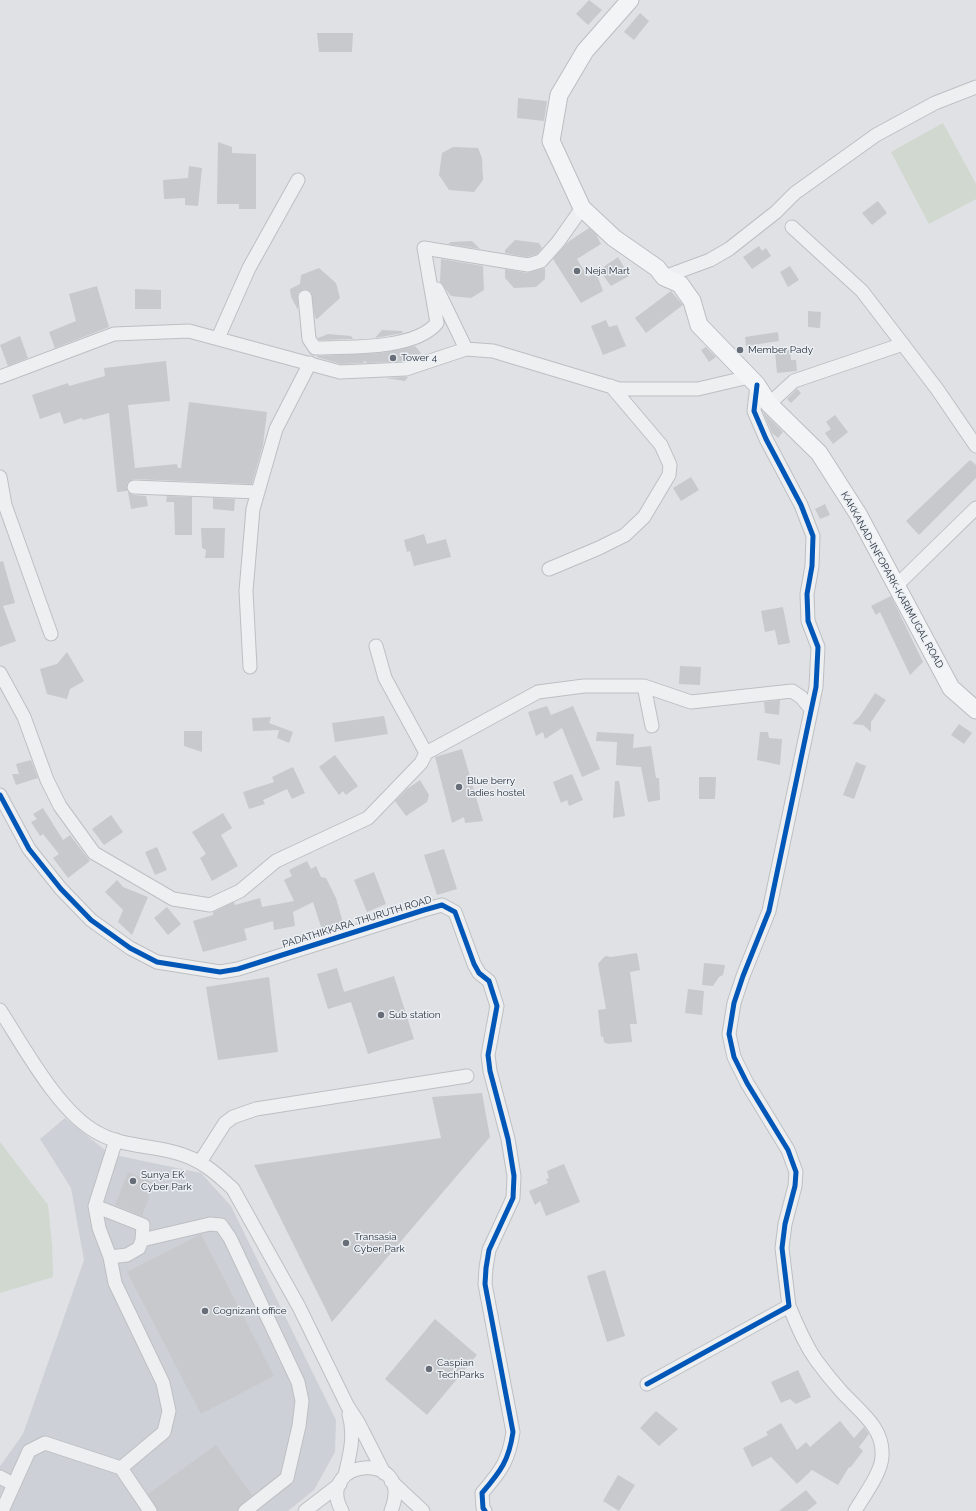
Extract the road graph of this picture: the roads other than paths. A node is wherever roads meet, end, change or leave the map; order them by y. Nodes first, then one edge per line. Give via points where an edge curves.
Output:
1 (630, 0) edge
2 (976, 87) edge
3 (298, 180) dead end
4 (582, 208) junction
5 (792, 227) dead end
6 (664, 277) junction
7 (437, 289) dead end
8 (305, 297) dead end
9 (218, 338) junction
10 (903, 344) junction
11 (466, 348) junction
12 (310, 363) junction
13 (0, 377) edge
14 (753, 381) junction
15 (611, 386) junction
16 (769, 404) junction
17 (976, 446) edge
18 (0, 477) edge
19 (134, 487) dead end
20 (258, 492) junction
21 (976, 508) edge
22 (549, 569) dead end
23 (897, 585) junction
24 (51, 634) dead end
25 (376, 646) dead end
26 (250, 667) dead end
27 (0, 673) edge
28 (644, 686) junction
29 (811, 709) junction
30 (976, 710) edge
31 (652, 726) dead end
32 (426, 753) junction
33 (0, 794) edge
34 (0, 1010) edge
35 (467, 1076) dead end
36 (116, 1140) junction
37 (200, 1162) junction
38 (95, 1206) junction
39 (142, 1240) junction
40 (110, 1257) junction
41 (789, 1306) junction
42 (647, 1384) dead end
43 (347, 1405) junction
44 (121, 1468) junction
45 (0, 1477) edge
46 (388, 1477) junction
47 (342, 1480) junction
48 (13, 1484) junction
49 (2, 1511) edge
50 (150, 1511) edge
51 (245, 1511) edge
52 (306, 1511) edge
53 (342, 1511) edge
54 (391, 1511) edge
55 (423, 1511) edge
56 (485, 1511) edge
57 (855, 1511) edge

1 - 4 main road, KAKKANAD-INFOPARK-KARIMUGAL ROAD via 586,51 559,95 551,141
2 - 6 street via 935,102 876,134 795,193 776,212 729,249 710,260
3 - 9 street via 249,268
4 - 6 main road, KAKKANAD-INFOPARK-KARIMUGAL ROAD via 614,238 657,268
4 - 8 street via 541,262 528,265 424,248 437,323 432,329 398,344 315,348 309,339
5 - 10 street via 862,291
6 - 14 main road, KAKKANAD-INFOPARK-KARIMUGAL ROAD via 680,284 692,301 699,325
7 - 11 street
9 - 12 street
9 - 13 street via 189,331 114,334
10 - 16 street via 794,381
10 - 17 street
11 - 12 street via 406,369 340,372
11 - 15 street via 493,351
12 - 20 street via 276,429
14 - 15 street via 698,389 619,389
14 - 16 main road, KAKKANAD-INFOPARK-KARIMUGAL ROAD
14 - 29 street via 754,411 801,505 813,536 812,566 807,594 808,621 818,647 818,661
15 - 22 street via 661,444 670,465 670,475 644,516 625,535
16 - 23 main road, KAKKANAD-INFOPARK-KARIMUGAL ROAD via 819,453 858,514
18 - 24 street via 5,505
19 - 20 street
20 - 26 street via 253,509 246,591
21 - 23 street
23 - 30 main road, KAKKANAD-INFOPARK-KARIMUGAL ROAD via 951,688
25 - 32 street via 385,678
27 - 32 street via 24,717 47,780 60,806 94,853 173,899 210,905 240,891 276,861 368,818 421,763
28 - 29 street via 691,702 792,691
28 - 31 street
28 - 32 street via 584,686 538,692
29 - 41 street via 769,911 734,1003 729,1034 734,1058 788,1150 796,1172 782,1248
33 - 56 street, PADATHIKKARA THURUTH ROAD via 29,849 61,889 92,920 130,948 157,962 220,972 238,969 442,905 455,912 474,964 479,973 489,981 498,1006 488,1055 514,1176 513,1198 489,1250 485,1284 513,1432 510,1453 496,1477 482,1493
34 - 36 street via 56,1096 75,1117 98,1133
35 - 37 street via 256,1109 233,1117 225,1123
36 - 37 street via 131,1146 177,1152
36 - 38 street
37 - 43 street via 233,1189 299,1307
38 - 39 street via 143,1225
38 - 40 street via 98,1228
39 - 40 street via 139,1248 127,1255
39 - 51 street via 210,1224 221,1225 230,1238 298,1382 302,1402 287,1478
40 - 44 street via 115,1283 163,1383 169,1411 164,1432
41 - 42 street
41 - 57 street via 802,1336 817,1360 841,1392 872,1423 882,1441 882,1458
43 - 46 street
43 - 47 street via 353,1442
44 - 48 street via 45,1443 29,1451
44 - 50 street
45 - 48 street
46 - 47 street via 375,1468 364,1466 354,1469
46 - 54 street via 395,1491
46 - 55 street
47 - 52 street
47 - 53 street via 338,1495
48 - 49 street

